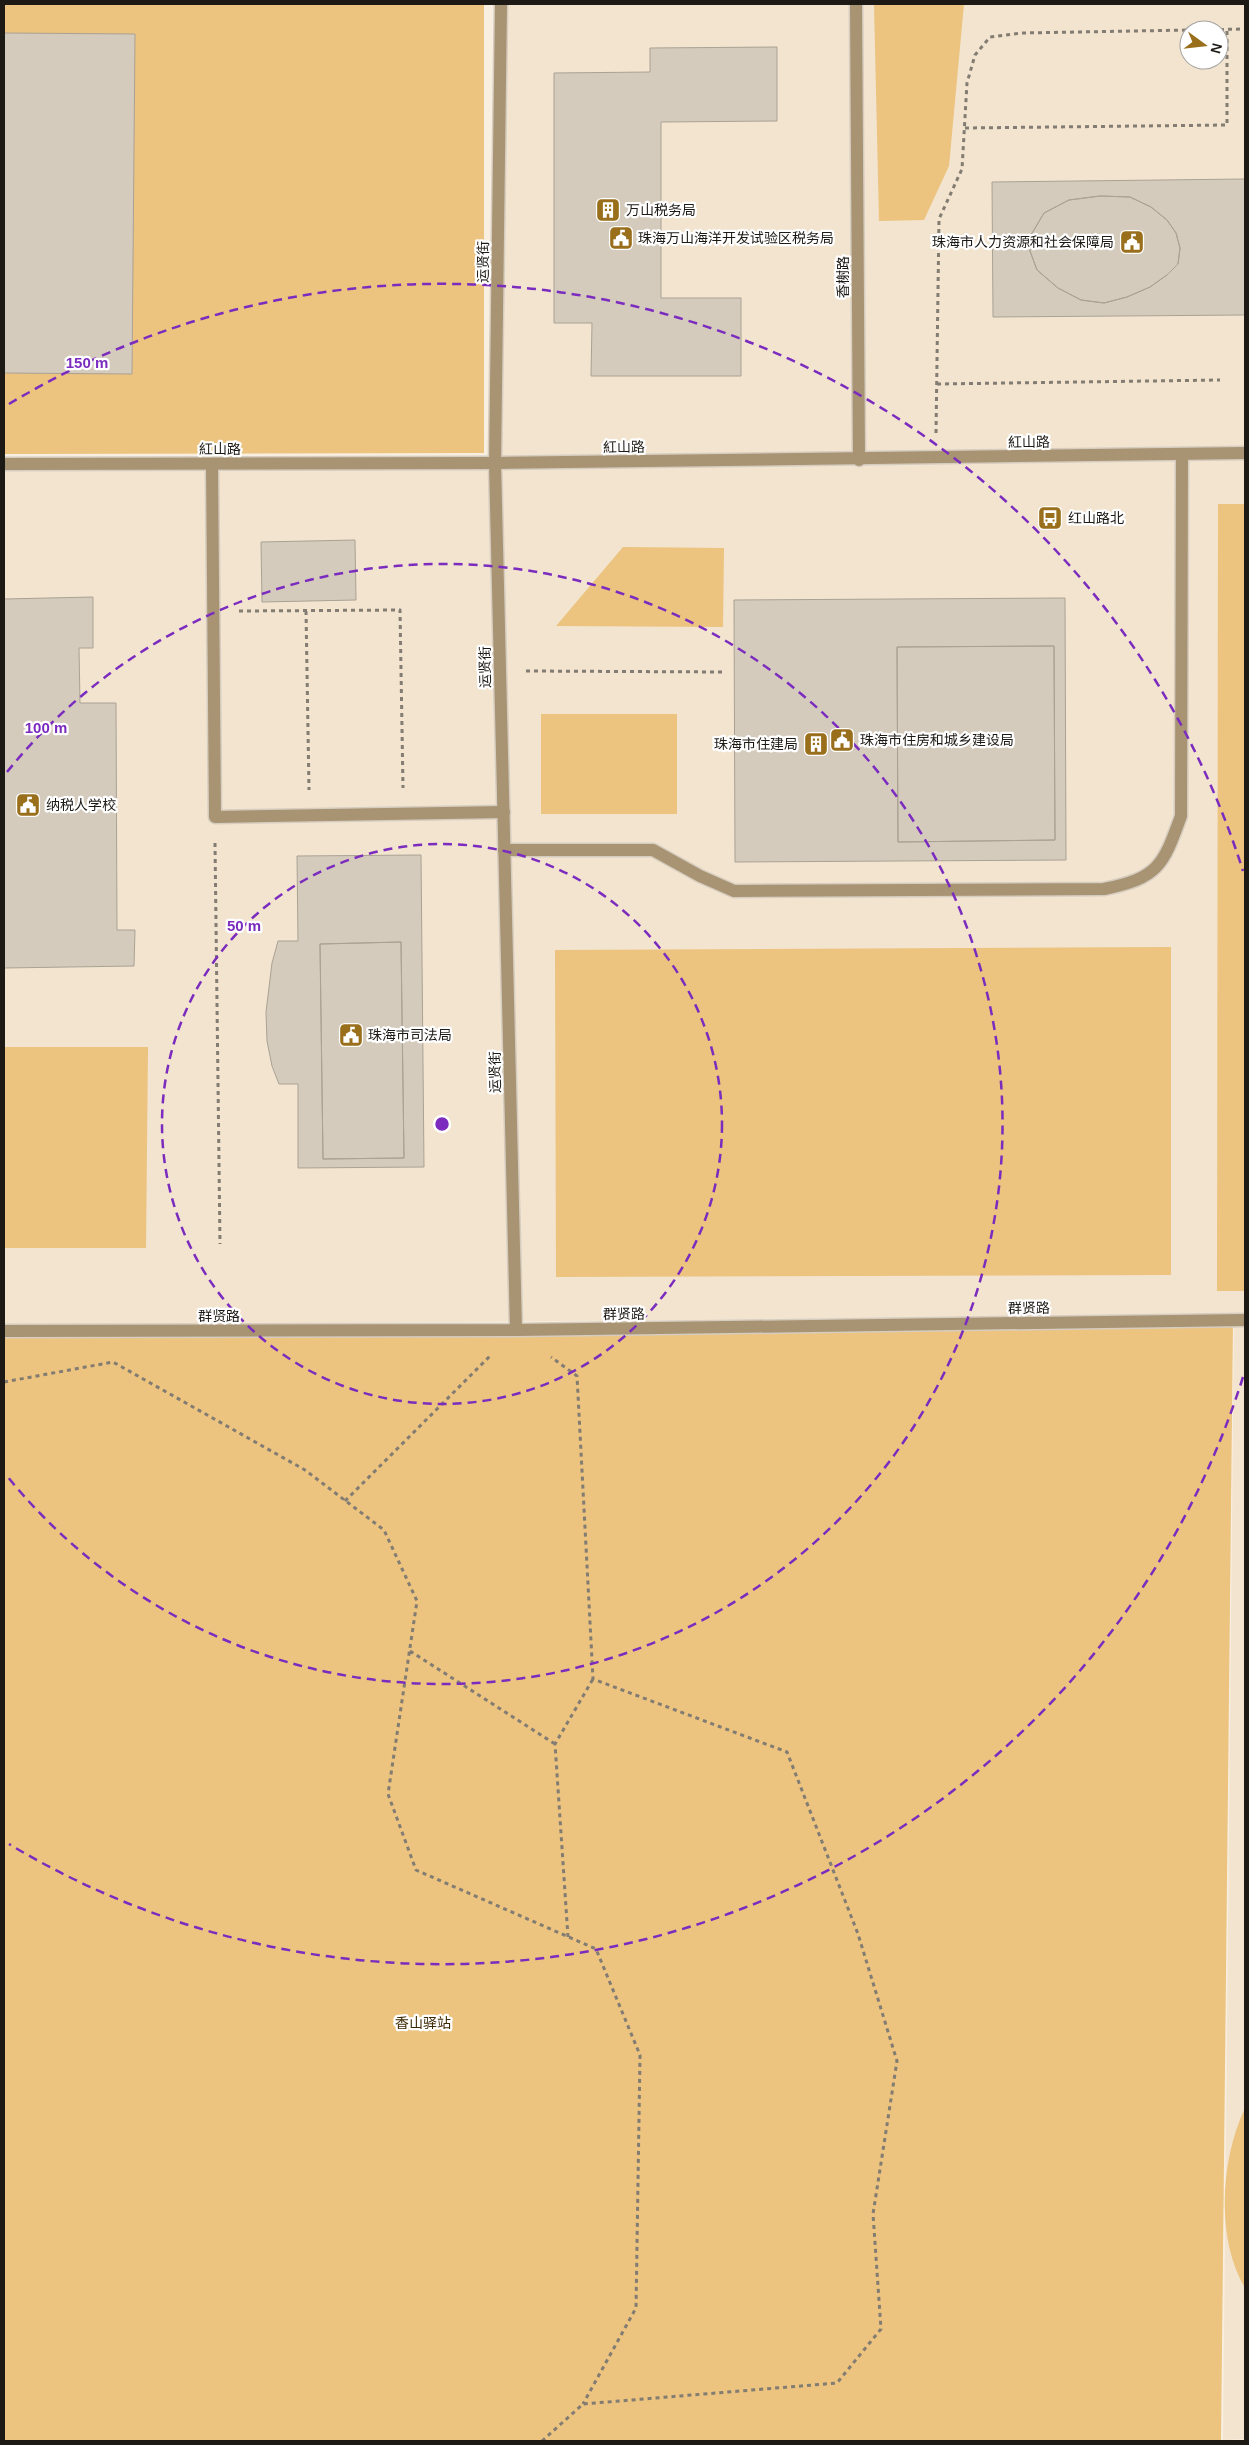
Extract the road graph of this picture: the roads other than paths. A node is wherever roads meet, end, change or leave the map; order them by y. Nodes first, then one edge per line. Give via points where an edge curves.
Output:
1 (501, 4) edge
2 (856, 4) edge
3 (1245, 453) edge
4 (1182, 455) junction
5 (860, 460) junction
6 (4, 464) edge
7 (212, 464) junction
8 (495, 464) junction
9 (504, 812) junction
10 (504, 850) junction
11 (1245, 1320) edge
12 (516, 1330) junction
13 (4, 1332) edge

1 - 8 street, 运贤街
2 - 5 street, 香榭路
3 - 4 street, 紅山路
4 - 5 street, 紅山路
4 - 10 street via 1182,816 1172,842 1154,872 1130,884 1104,889 734,891 653,850
5 - 8 street, 紅山路
6 - 7 street, 紅山路
7 - 8 street, 紅山路
7 - 9 street via 215,817
8 - 9 street, 运贤街
9 - 10 street, 运贤街
10 - 12 street, 运贤街
11 - 12 street, 群贤路
12 - 13 street, 群贤路

